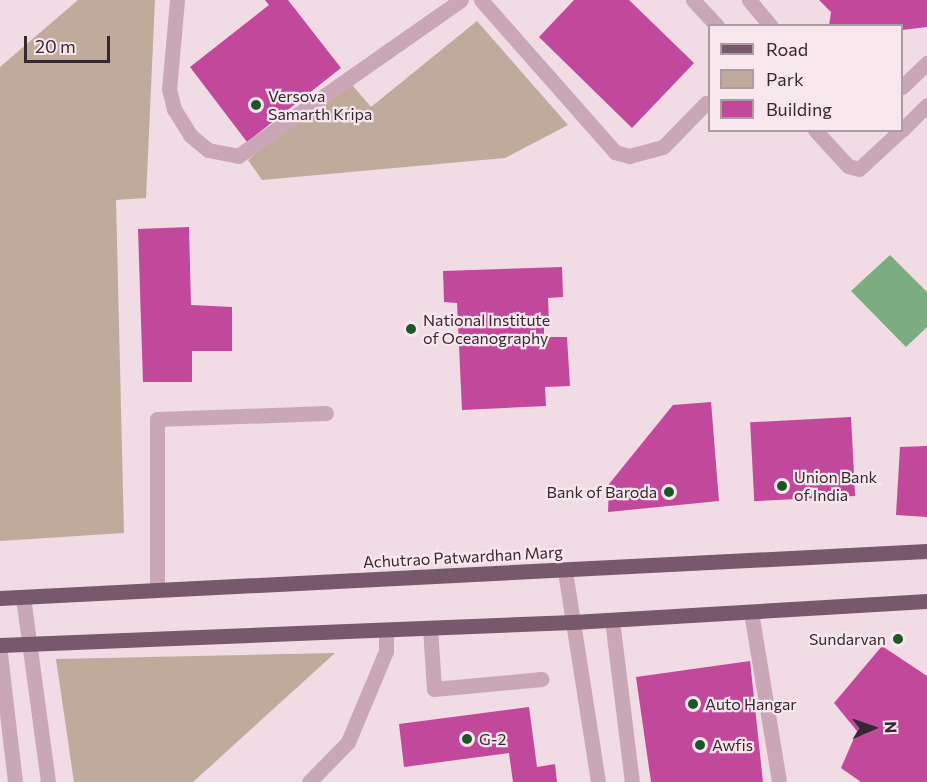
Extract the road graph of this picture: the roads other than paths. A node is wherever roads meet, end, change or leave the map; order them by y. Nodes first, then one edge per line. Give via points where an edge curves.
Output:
1 (177, 0) edge
2 (461, 0) edge
3 (481, 0) edge
4 (693, 0) edge
5 (749, 0) edge
6 (715, 24) edge
7 (769, 24) edge
8 (927, 63) edge
9 (903, 86) edge
10 (706, 103) dead end
11 (927, 105) edge
12 (903, 128) edge
13 (817, 132) edge
14 (899, 132) edge
15 (326, 413) dead end
16 (927, 550) edge
17 (566, 571) junction
18 (157, 590) junction
19 (23, 597) junction
20 (0, 598) edge
21 (927, 601) edge
22 (752, 612) junction
23 (612, 620) junction
24 (573, 622) junction
25 (430, 628) junction
26 (386, 630) junction
27 (29, 644) junction
28 (0, 645) edge
29 (0, 654) edge
30 (542, 679) dead end
31 (15, 782) edge
32 (48, 782) edge
33 (309, 782) edge
34 (598, 782) edge
35 (632, 782) edge
36 (779, 782) edge

1 - 2 street via 169,89 174,109 189,135 208,150 238,156
3 - 10 street via 615,152 629,156 663,147
4 - 6 street
5 - 7 street
8 - 9 street
11 - 12 street
13 - 14 street via 848,166 858,169
15 - 18 street via 157,418
16 - 17 main road, Achutrao Patwardhan Marg
17 - 18 main road, Achutrao Patwardhan Marg
17 - 24 street
18 - 19 main road, Achutrao Patwardhan Marg
19 - 20 main road, Achutrao Patwardhan Marg
19 - 27 street
21 - 22 main road
22 - 23 main road
22 - 36 street
23 - 24 main road
23 - 35 street
24 - 25 main road
24 - 34 street
25 - 26 main road
25 - 30 street via 434,688
26 - 27 main road
26 - 33 street via 386,651 348,742
27 - 28 main road
27 - 32 street
29 - 31 street

